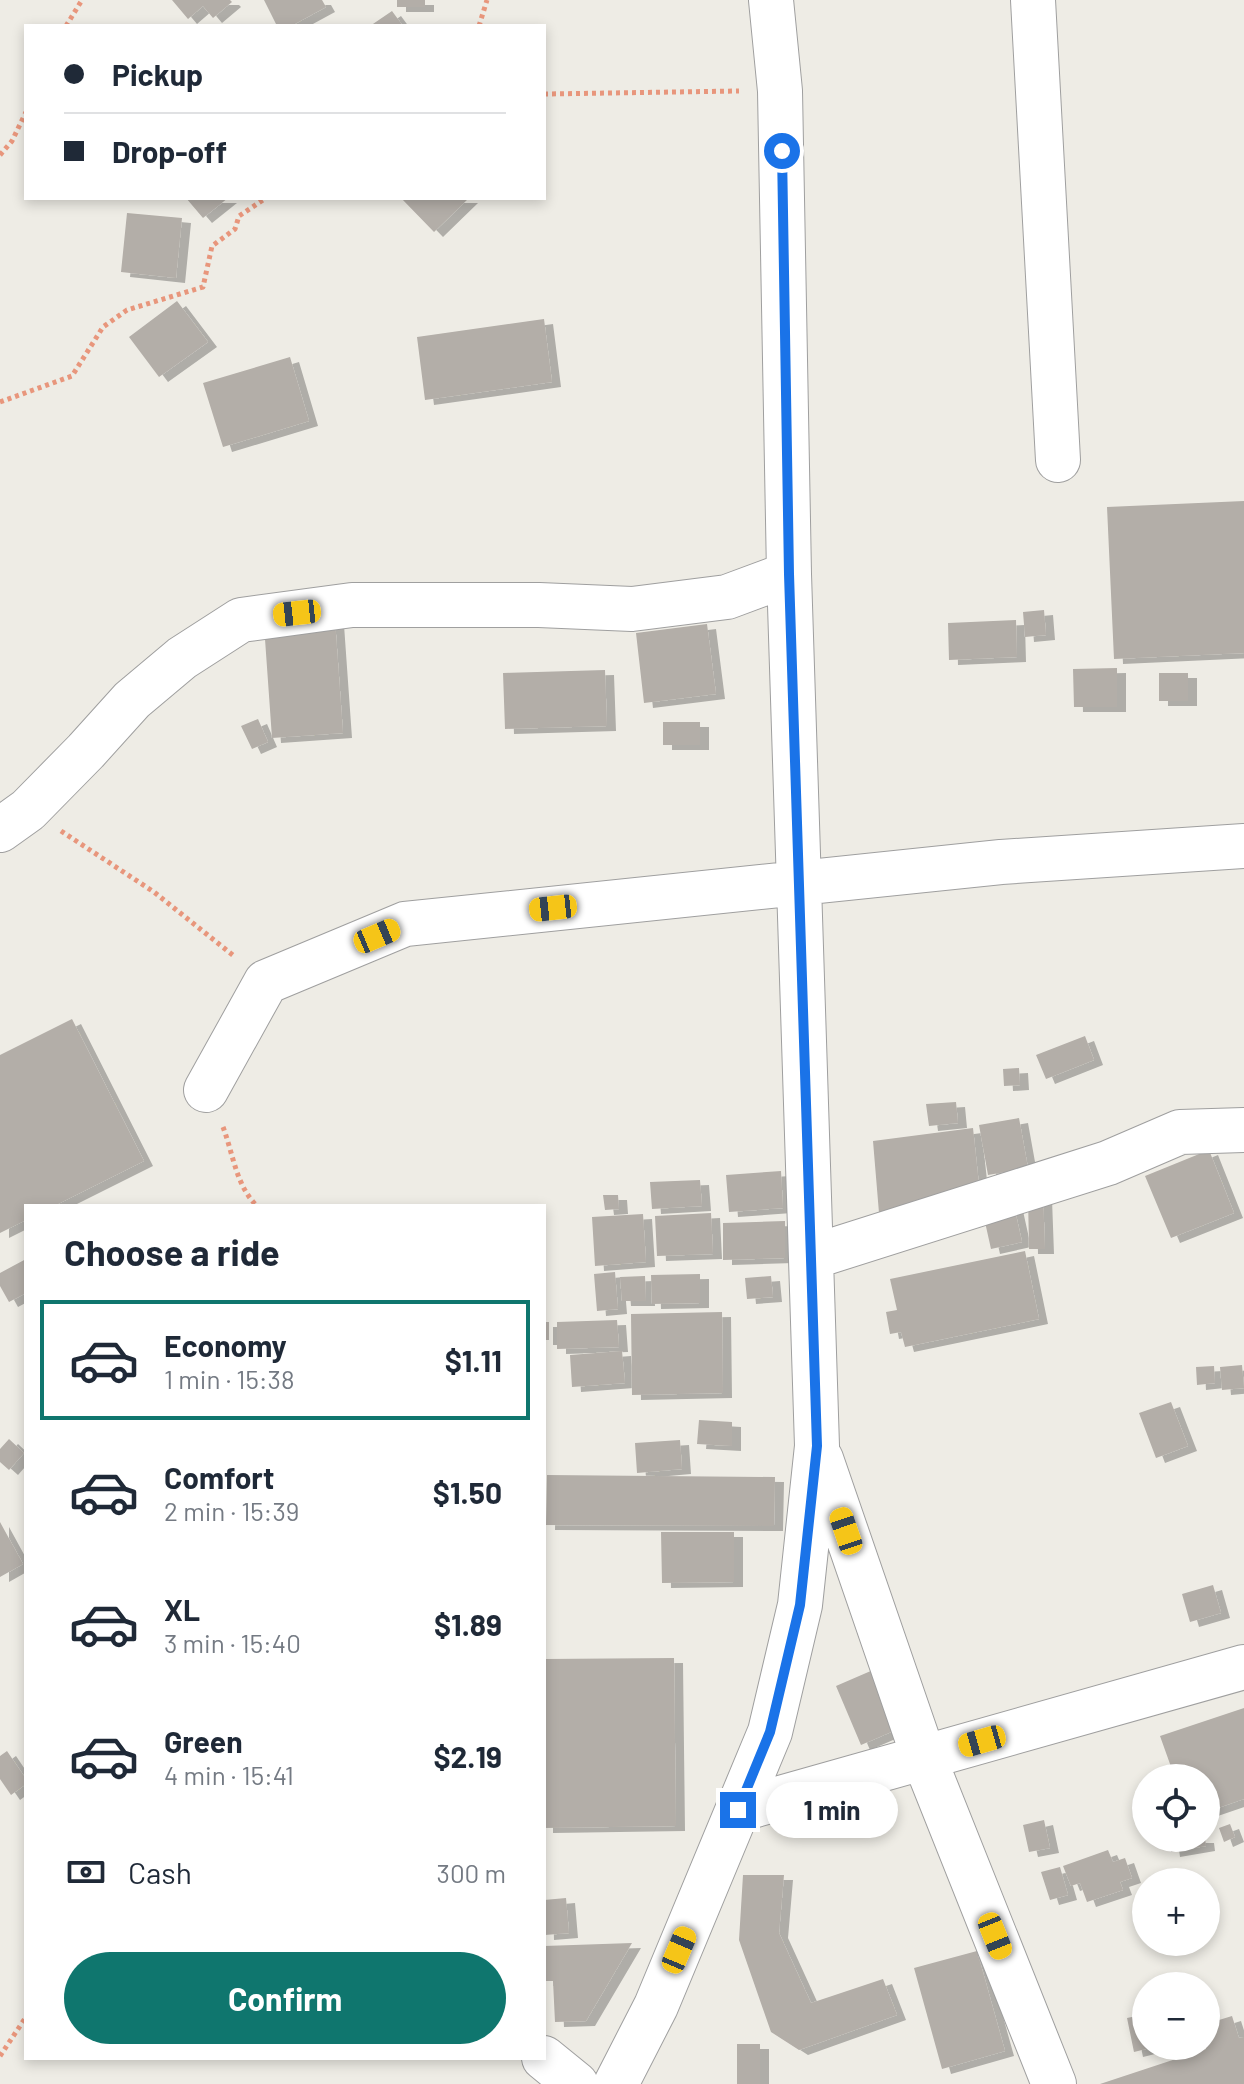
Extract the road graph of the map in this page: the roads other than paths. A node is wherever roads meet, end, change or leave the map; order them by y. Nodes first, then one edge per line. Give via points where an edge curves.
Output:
1 (771, 0) edge
2 (1033, 0) edge
3 (1058, 460) dead end
4 (789, 574) junction
5 (14, 820) edge
6 (1244, 846) edge
7 (801, 883) junction
8 (206, 1090) road end
9 (1244, 1130) edge
10 (812, 1257) junction
11 (817, 1446) junction
12 (1244, 1667) edge
13 (924, 1758) junction
14 (738, 1810) junction
15 (546, 2060) edge
16 (576, 2084) edge
17 (616, 2084) edge
18 (1054, 2084) edge

1 - 4 street via 780,91
2 - 3 street
4 - 5 street via 727,597 632,609 352,605 241,620 182,658 132,700
4 - 7 street
6 - 7 street via 1001,862
7 - 8 street via 405,924 266,982
7 - 10 street
9 - 10 street via 1180,1132 1108,1163
10 - 11 street
11 - 13 street
11 - 14 street via 800,1605 770,1732
12 - 13 street
13 - 14 street
13 - 18 street
14 - 17 street via 656,2006
15 - 16 street

